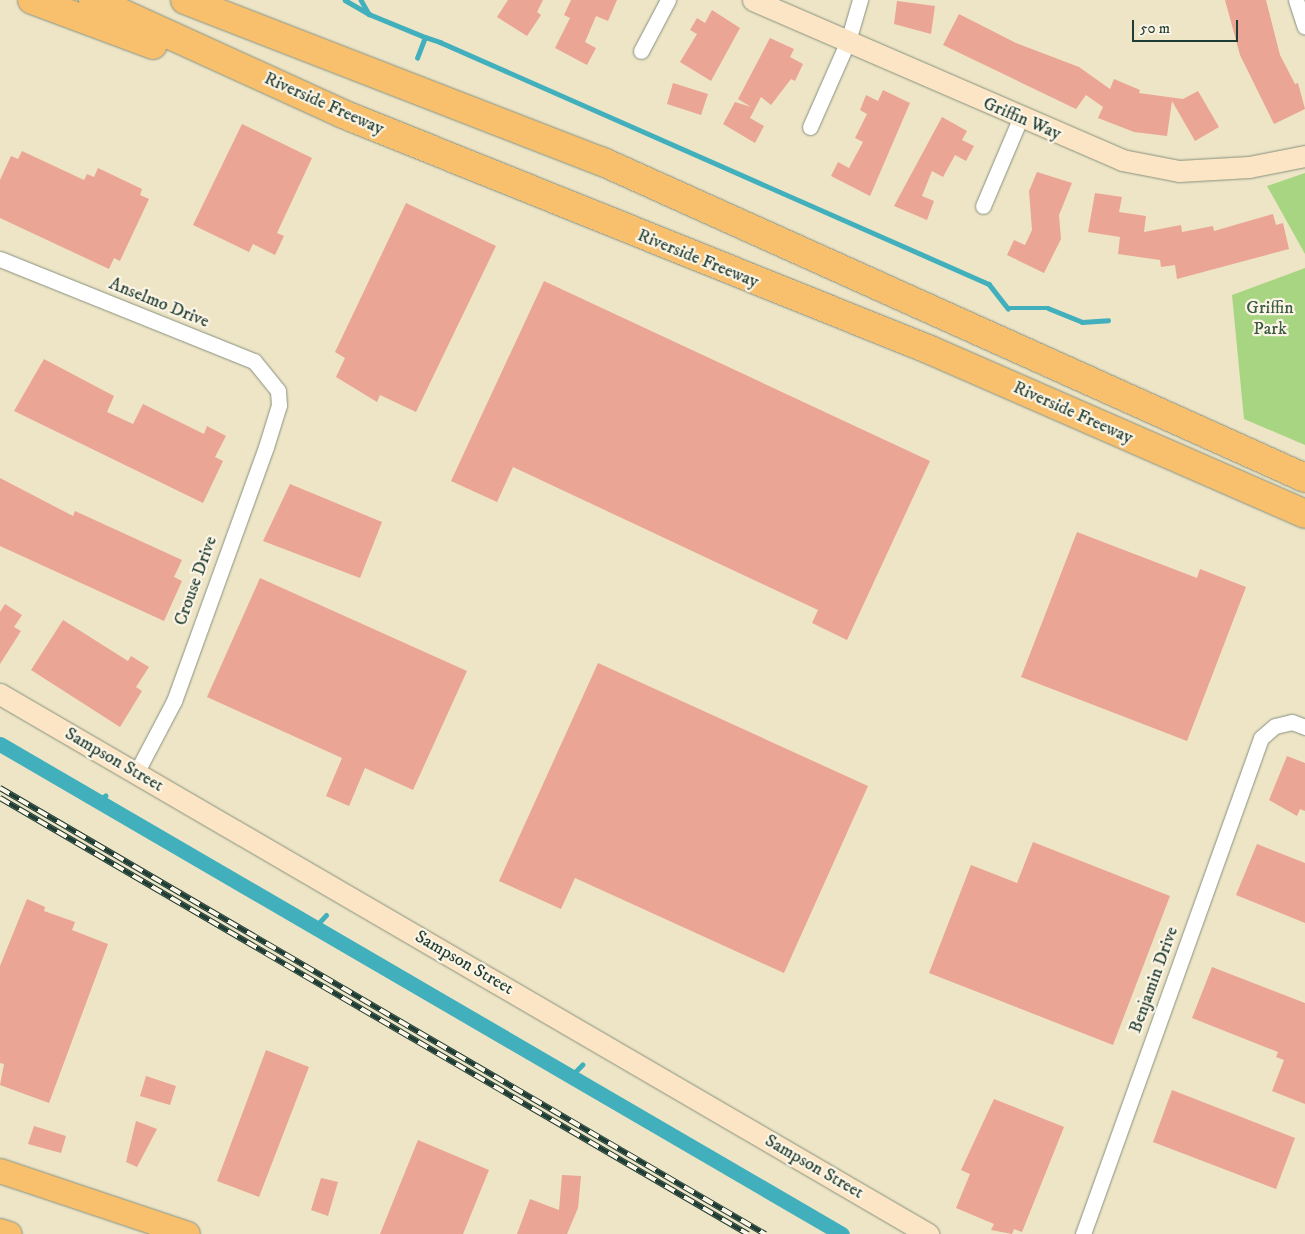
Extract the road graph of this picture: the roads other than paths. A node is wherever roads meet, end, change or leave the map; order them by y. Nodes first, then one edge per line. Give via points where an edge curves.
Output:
1 (32, 0) edge
2 (93, 0) edge
3 (186, 0) edge
4 (668, 0) edge
5 (753, 0) edge
6 (860, 0) edge
7 (1296, 0) edge
8 (1305, 27) edge
9 (848, 41) junction
10 (641, 51) dead end
11 (343, 114) junction
12 (1020, 119) junction
13 (810, 127) dead end
14 (1305, 156) edge
15 (982, 206) dead end
16 (4, 261) edge
17 (278, 397) joint
18 (1305, 478) edge
19 (1305, 514) edge
20 (0, 694) edge
21 (1305, 727) edge
22 (136, 773) junction
23 (0, 1171) edge
24 (0, 1231) edge
25 (10, 1234) edge
26 (188, 1234) edge
27 (928, 1234) edge
28 (1083, 1234) edge

1 - 11 highway
2 - 11 highway, Riverside Freeway
3 - 18 highway, Riverside Freeway via 601,161
4 - 10 street
5 - 9 street, Griffin Way
6 - 9 street
7 - 8 street
9 - 12 street, Griffin Way
9 - 13 street
11 - 19 highway, Riverside Freeway via 930,350
12 - 14 street, Griffin Way via 1122,160 1179,171 1249,167
12 - 15 street
16 - 17 street, Anselmo Drive via 254,361
17 - 22 street, Crouse Drive via 266,447 174,701
20 - 22 street, Sampson Street
21 - 28 street, Benjamin Drive via 1292,722 1275,726 1261,738
22 - 27 street, Sampson Street
23 - 26 main road
24 - 25 main road

